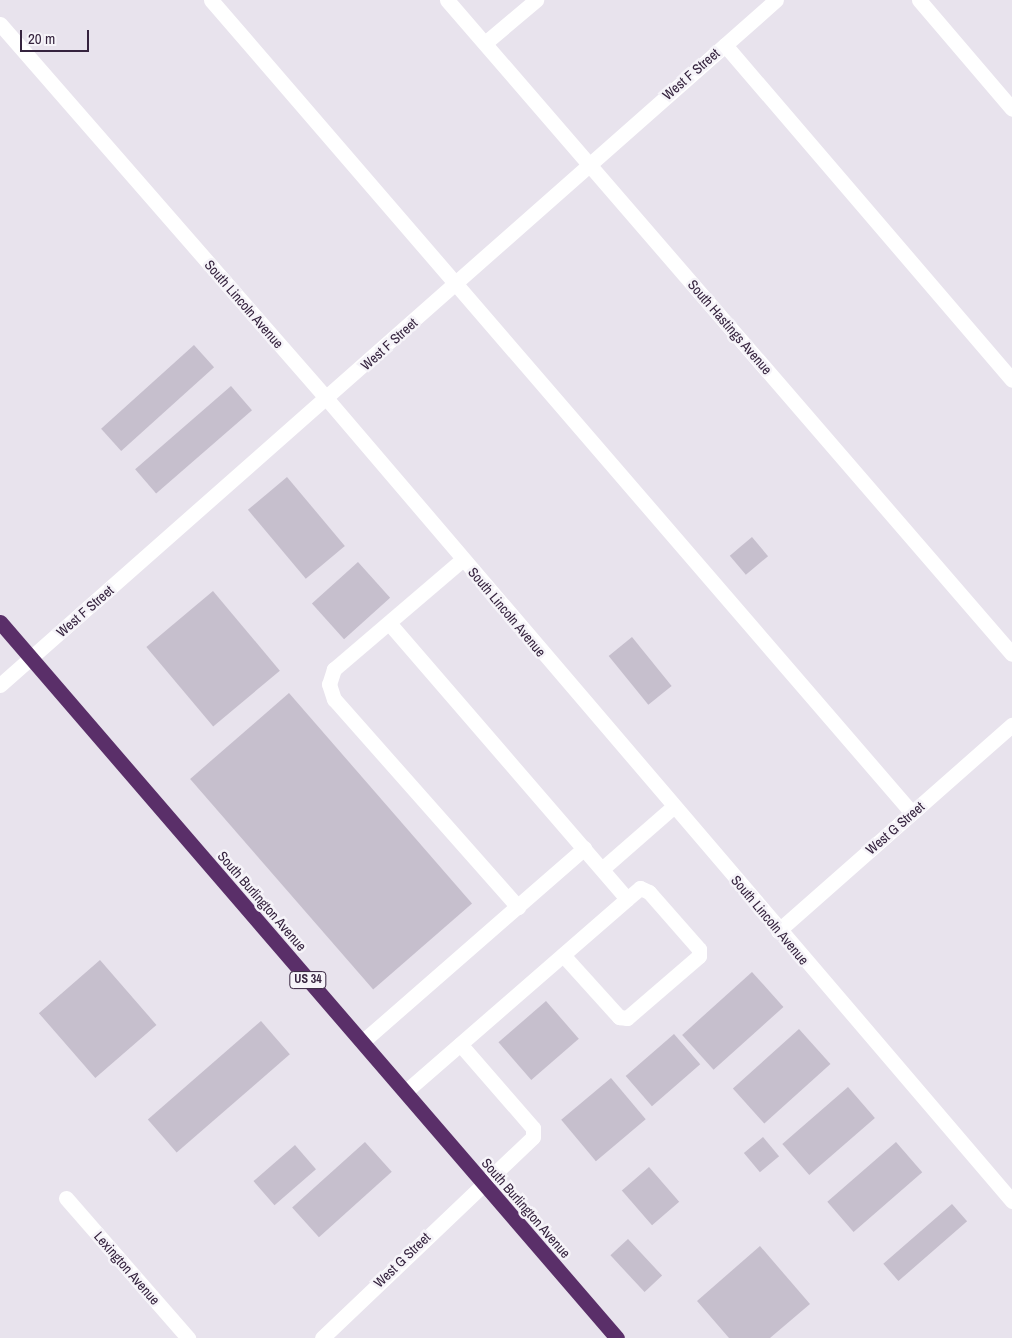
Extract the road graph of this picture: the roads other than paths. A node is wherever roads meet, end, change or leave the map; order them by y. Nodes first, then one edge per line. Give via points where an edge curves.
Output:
1 (211, 0) edge
2 (447, 0) edge
3 (536, 0) edge
4 (776, 0) edge
5 (919, 0) edge
6 (0, 24) edge
7 (485, 44) junction
8 (725, 45) junction
9 (1012, 109) edge
10 (588, 165) junction
11 (455, 284) junction
12 (1012, 380) edge
13 (327, 399) junction
14 (463, 559) junction
15 (0, 622) edge
16 (389, 623) junction
17 (1012, 654) edge
18 (31, 659) junction
19 (0, 685) edge
20 (1012, 725) edge
21 (673, 807) junction
22 (912, 813) junction
23 (584, 848) junction
24 (602, 869) junction
25 (628, 899) junction
26 (518, 907) junction
27 (778, 931) junction
28 (563, 955) junction
29 (362, 1042) junction
30 (460, 1044) junction
31 (405, 1092) junction
32 (482, 1182) junction
33 (66, 1198) dead end
34 (1012, 1201) edge
35 (188, 1338) edge
36 (322, 1338) edge
37 (617, 1338) edge

1 - 11 street
2 - 7 street, South Hastings Avenue
3 - 7 street
4 - 8 street, West F Street
5 - 9 street
6 - 13 street, South Lincoln Avenue
7 - 10 street, South Hastings Avenue
8 - 10 street, West F Street
8 - 12 street
10 - 11 street, West F Street
10 - 17 street, South Hastings Avenue
11 - 13 street, West F Street
11 - 22 street
13 - 14 street, South Lincoln Avenue
13 - 18 street, West F Street
14 - 16 street
14 - 21 street, South Lincoln Avenue
15 - 18 highway, South Burlington Avenue / US 34
16 - 23 street
16 - 26 street via 334,669 329,684 334,699
18 - 19 street, West F Street
18 - 29 highway, South Burlington Avenue / US 34
20 - 22 street, West G Street
21 - 24 street
21 - 27 street, South Lincoln Avenue
22 - 27 street, West G Street
23 - 24 street
23 - 26 street
24 - 25 street
25 - 28 street
25 - 28 street via 640,888 648,892 699,949 699,956 627,1018 619,1017
26 - 29 street
27 - 34 street, South Lincoln Avenue
28 - 30 street
29 - 31 highway, South Burlington Avenue / US 34
30 - 31 street
30 - 32 street, West G Street via 533,1128 533,1137
31 - 32 highway, South Burlington Avenue / US 34
32 - 36 street, West G Street
32 - 37 highway, South Burlington Avenue / US 34
33 - 35 street, Lexington Avenue

